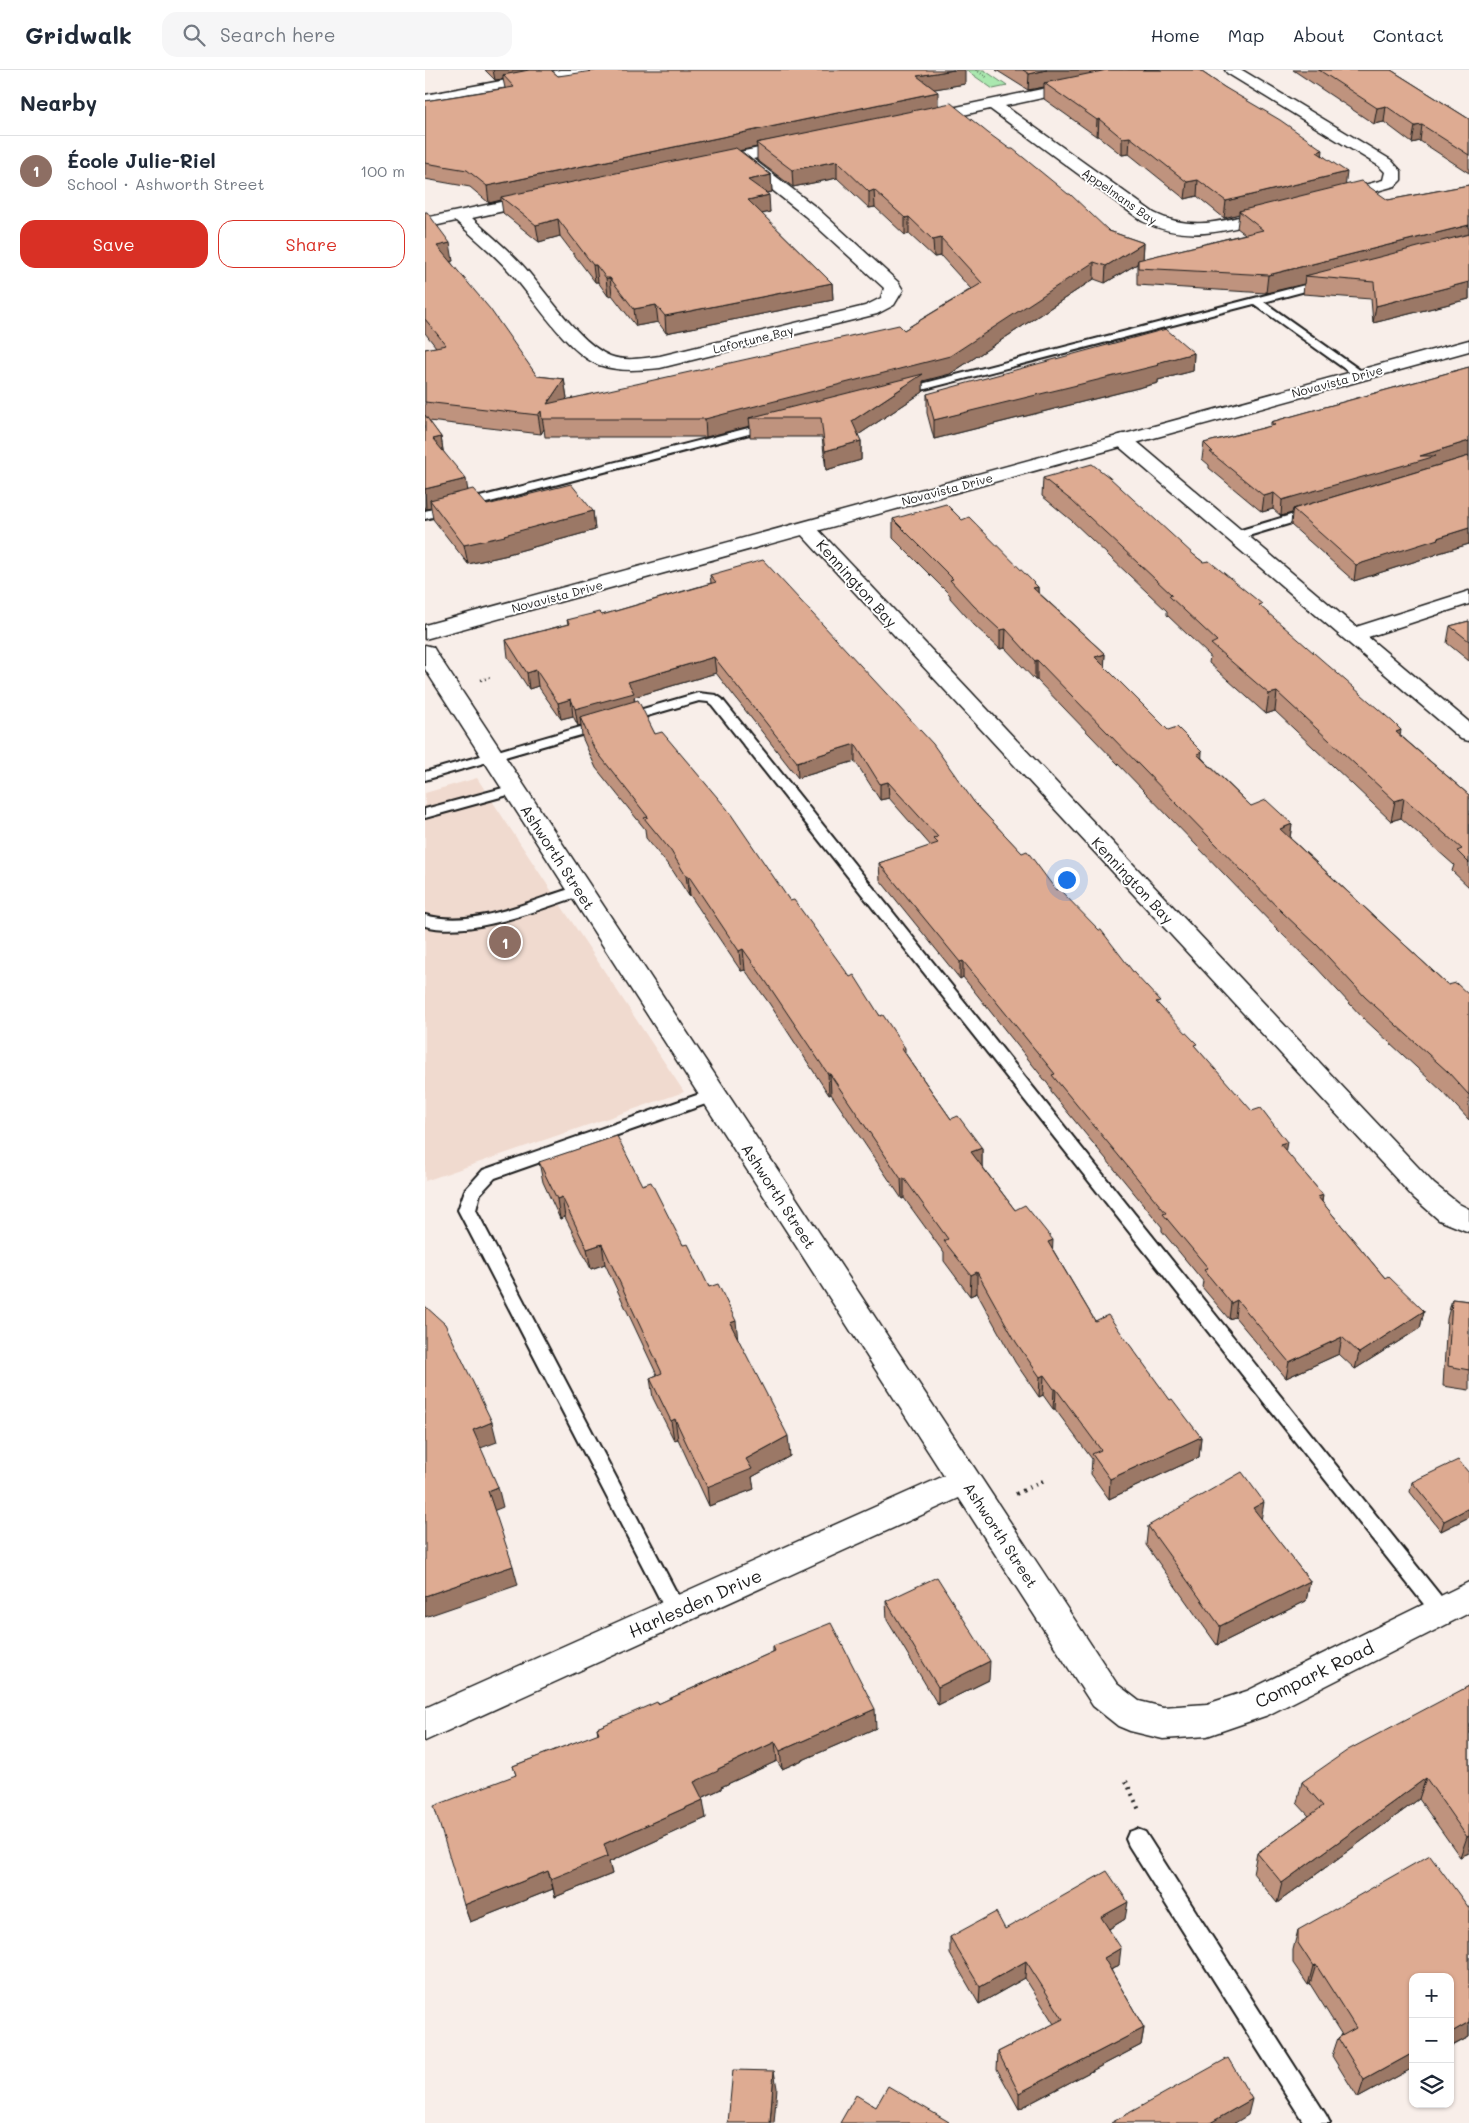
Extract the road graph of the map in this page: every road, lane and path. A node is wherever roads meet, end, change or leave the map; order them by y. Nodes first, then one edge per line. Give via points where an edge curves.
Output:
1 (583, 70) edge
2 (1153, 70) edge
3 (1233, 70) edge
4 (425, 100) edge
5 (992, 104) junction
6 (905, 122) edge
7 (808, 143) edge
8 (741, 157) junction
9 (693, 167) edge
10 (557, 196) edge
11 (1323, 201) edge
12 (1285, 210) edge
13 (460, 216) junction
14 (425, 223) edge
15 (1339, 279) edge
16 (1256, 301) junction
17 (1469, 345) edge
18 (1360, 375) junction
19 (891, 395) edge
20 (786, 422) edge
21 (1123, 440) junction
22 (1319, 511) edge
23 (425, 515) edge
24 (806, 528) junction
25 (1235, 536) junction
26 (1469, 597) edge
27 (425, 632) edge
28 (1352, 635) junction
29 (425, 652) edge
30 (1469, 734) edge
31 (492, 756) junction
32 (425, 776) edge
33 (513, 789) junction
34 (425, 814) edge
35 (581, 891) junction
36 (425, 920) edge
37 (713, 1095) junction
38 (1469, 1221) edge
39 (965, 1481) junction
40 (1043, 1481) dead end
41 (1014, 1495) dead end
42 (1455, 1604) edge
43 (676, 1611) junction
44 (1150, 1720) joint
45 (425, 1725) edge
46 (1126, 1781) dead end
47 (1132, 1792) dead end
48 (1137, 1839) dead end
49 (1318, 2123) edge

1 - 4 street
2 - 5 street
3 - 11 street via 1393,171 1393,180 1382,186
5 - 6 street
5 - 12 street, Appelmans Bay via 1162,225 1190,230 1207,229
7 - 8 street
8 - 9 street
8 - 13 street, Lafortune Bay via 811,212 892,286 894,290 888,301 871,310 660,362 611,362 599,358 582,345 519,272
10 - 13 street
13 - 14 street
15 - 16 lane
16 - 18 lane
16 - 19 lane
17 - 18 street, Novavista Drive
18 - 21 street, Novavista Drive
20 - 23 lane
21 - 24 street, Novavista Drive
21 - 25 street
22 - 25 lane
24 - 27 street, Novavista Drive
24 - 38 street, Kennington Bay via 1424,1191 1449,1212
25 - 28 street
26 - 28 street
28 - 30 street
29 - 31 street, Ashworth Street
31 - 32 lane
31 - 33 street, Ashworth Street
31 - 42 lane via 698,697 717,702
33 - 34 lane
33 - 35 street, Ashworth Street
35 - 36 lane via 468,923
35 - 37 street, Ashworth Street
37 - 39 street, Ashworth Street
37 - 43 lane via 489,1174 474,1188 467,1210
39 - 43 street, Harlesden Drive
39 - 44 street, Ashworth Street via 1105,1696 1129,1715
40 - 41 path
42 - 44 street, Compark Road via 1256,1704 1207,1720 1163,1723
43 - 45 street, Harlesden Drive
46 - 47 path
48 - 49 lane

